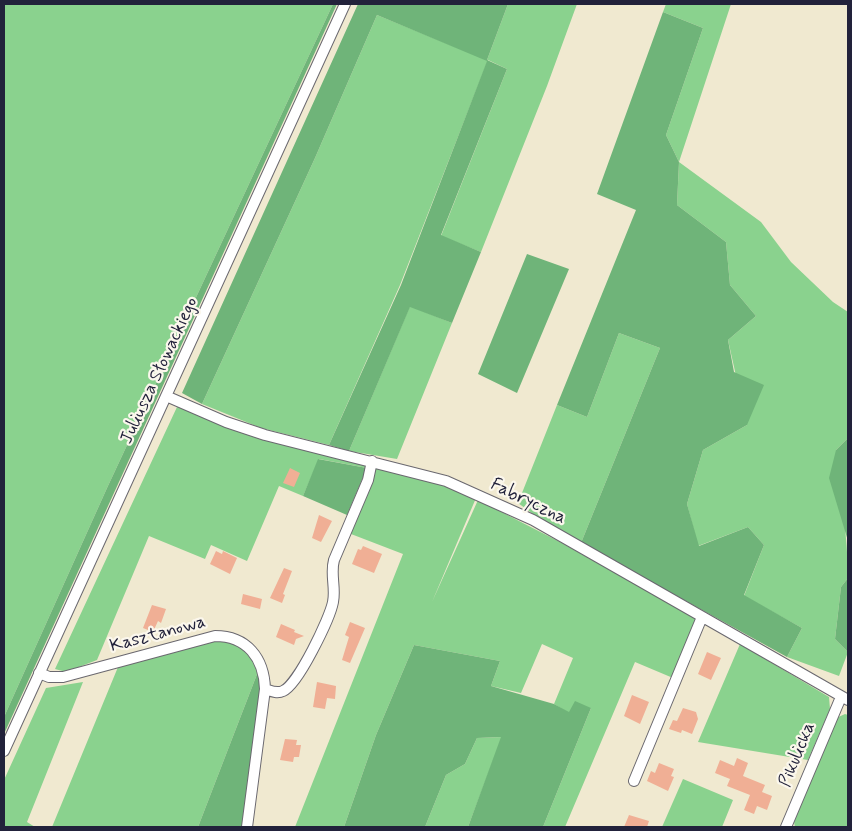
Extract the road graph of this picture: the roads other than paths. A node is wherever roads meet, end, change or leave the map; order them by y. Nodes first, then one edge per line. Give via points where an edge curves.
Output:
1 (345, 4) edge
2 (166, 396) junction
3 (372, 461) junction
4 (702, 617) junction
5 (40, 673) junction
6 (264, 689) junction
7 (845, 699) edge
8 (4, 751) edge
9 (634, 781) dead end
10 (247, 827) edge
11 (786, 827) edge

1 - 2 street, Juliusza Słowackiego
2 - 3 street, Fabryczna via 265,435
2 - 5 street, Juliusza Słowackiego
3 - 4 street, Fabryczna via 446,481 533,520
3 - 6 street via 368,480 334,560 333,604 305,665 296,681 283,691 278,693
4 - 7 street, Fabryczna
4 - 9 street
5 - 6 street, Kasztanowa via 63,677 200,639 223,636 243,643 254,653 262,670
5 - 8 street, Juliusza Słowackiego
6 - 10 street, Kasztanowa
7 - 11 street, Pikulicka

